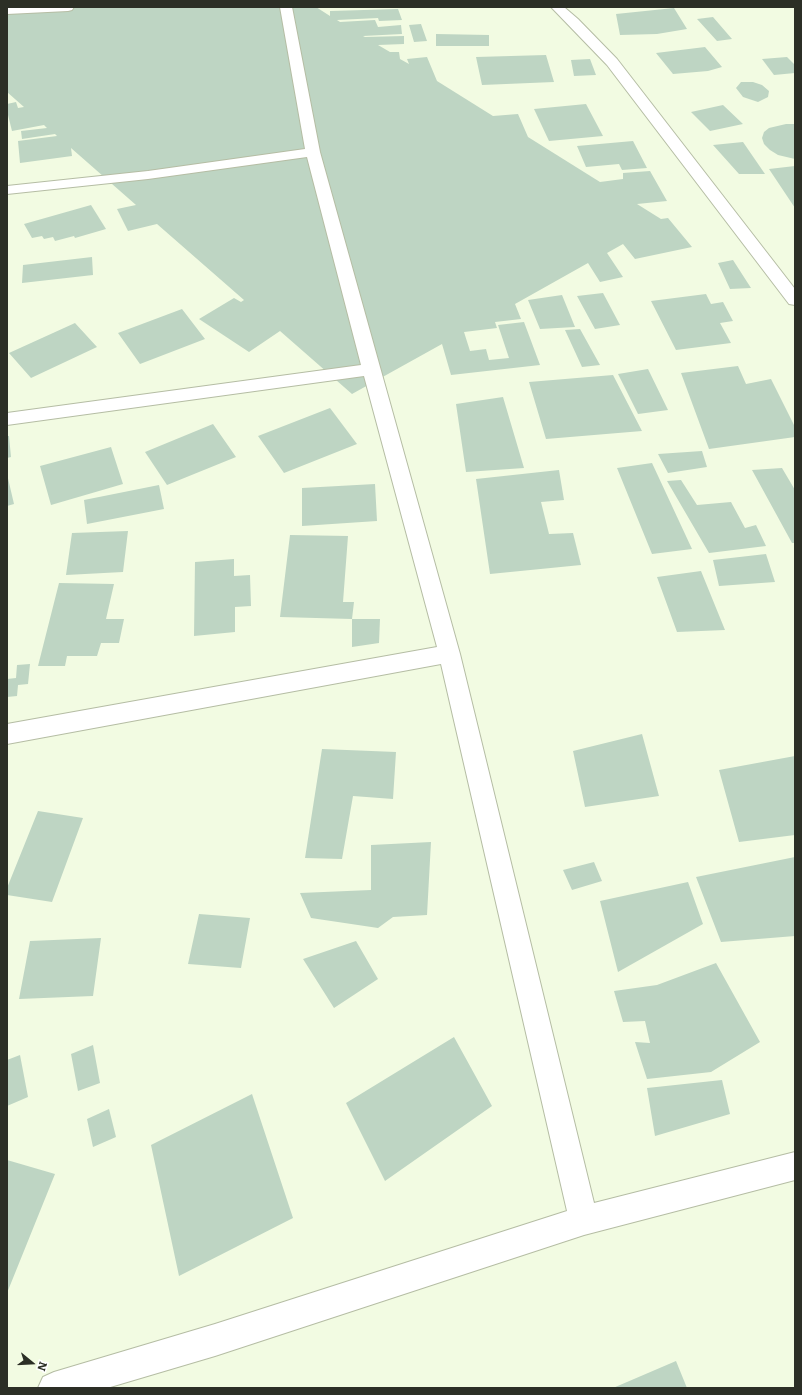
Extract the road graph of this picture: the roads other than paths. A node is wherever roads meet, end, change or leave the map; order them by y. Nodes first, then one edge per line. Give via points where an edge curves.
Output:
1 (68, 7) edge
2 (286, 7) edge
3 (557, 7) edge
4 (7, 10) edge
5 (313, 152) junction
6 (7, 190) edge
7 (795, 300) edge
8 (370, 370) junction
9 (7, 419) edge
10 (449, 654) junction
11 (7, 734) edge
12 (795, 1166) edge
13 (584, 1220) junction
14 (54, 1388) edge

1 - 4 street
2 - 5 street
3 - 7 street via 612,62
5 - 6 street via 148,175
5 - 8 street
8 - 9 street
8 - 10 street
10 - 11 street
10 - 13 street
12 - 13 street
13 - 14 street via 215,1340

